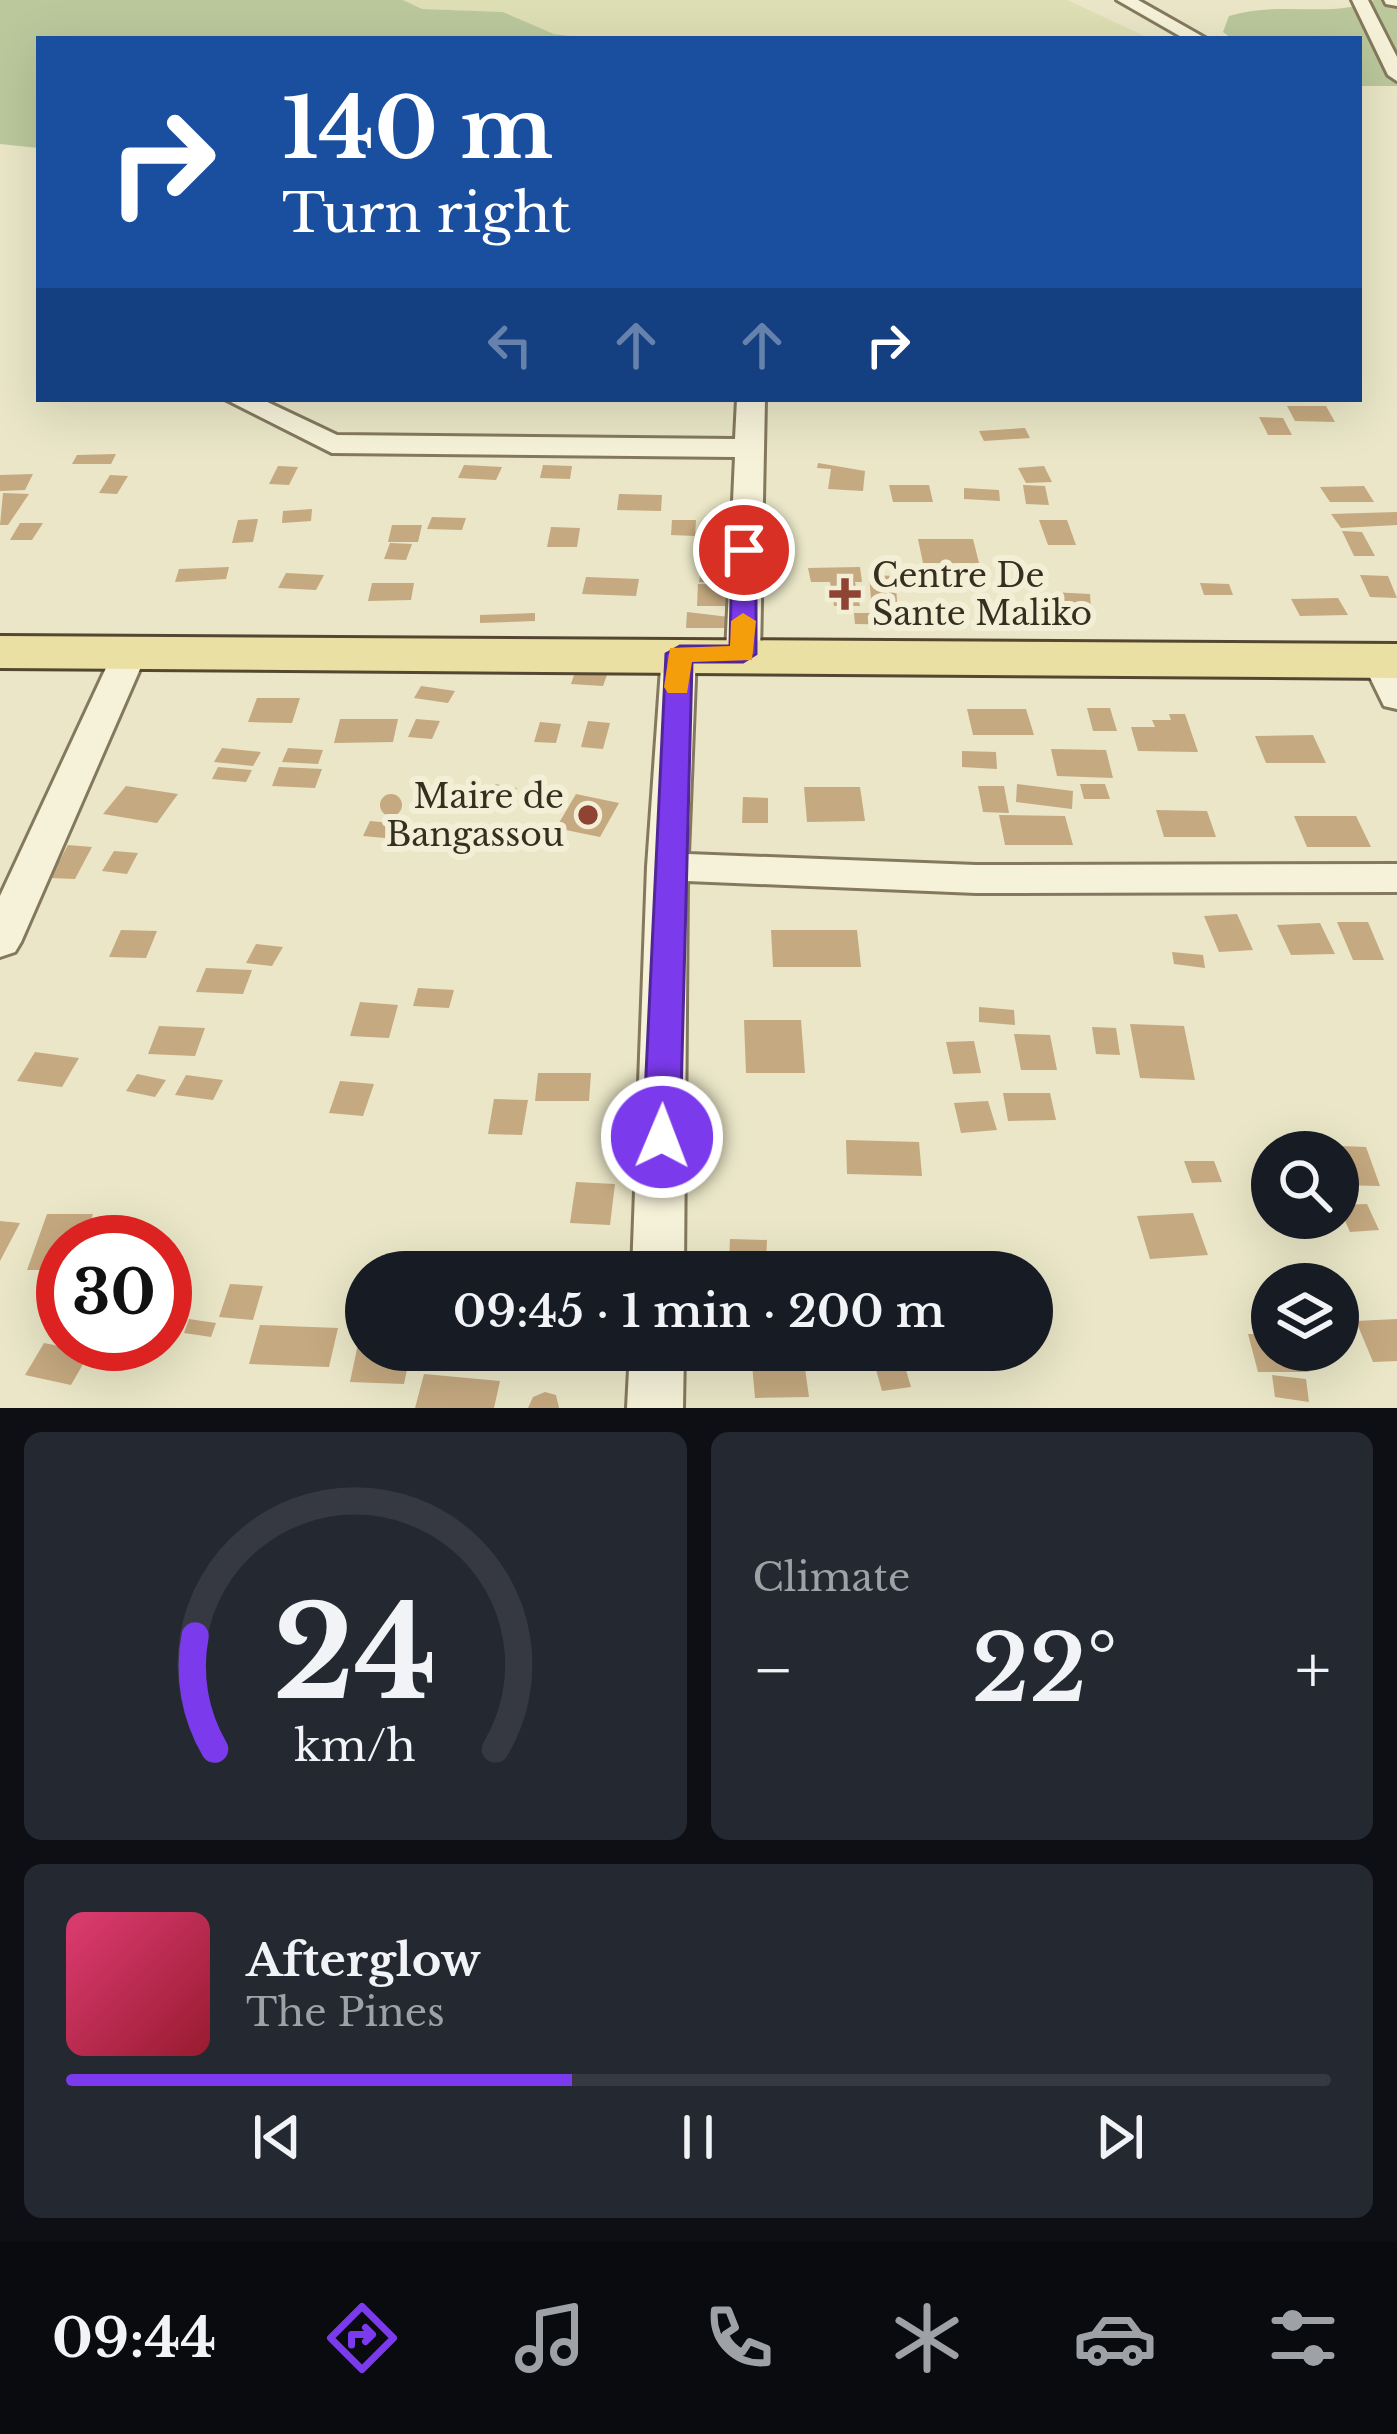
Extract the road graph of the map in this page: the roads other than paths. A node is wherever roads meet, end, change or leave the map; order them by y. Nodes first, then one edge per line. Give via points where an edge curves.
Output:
1 (1125, 0) edge
2 (1360, 0) edge
3 (1192, 36) edge
4 (1397, 75) edge
5 (245, 402) edge
6 (751, 402) edge
7 (750, 448) junction
8 (0, 652) edge
9 (130, 653) junction
10 (680, 654) junction
11 (743, 654) junction
12 (1391, 673) edge
13 (668, 867) junction
14 (1397, 878) edge
15 (0, 942) edge
16 (659, 1251) edge
17 (656, 1371) edge
18 (655, 1408) edge

1 - 3 street
2 - 4 street
5 - 7 street via 332,444
6 - 7 street
7 - 11 street
8 - 9 main road
9 - 10 main road
9 - 15 street
10 - 11 main road
10 - 13 street
11 - 12 main road
13 - 14 street via 976,878
13 - 16 street
17 - 18 street

